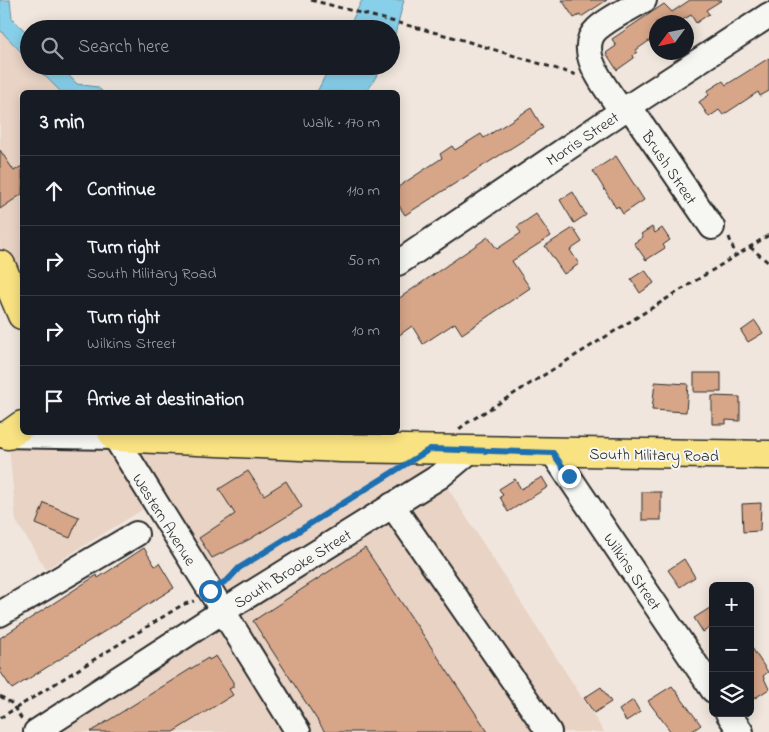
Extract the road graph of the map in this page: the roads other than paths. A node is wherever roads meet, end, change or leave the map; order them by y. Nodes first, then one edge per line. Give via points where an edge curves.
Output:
1 (644, 0) edge
2 (769, 15) edge
3 (626, 109) junction
4 (711, 228) dead end
5 (400, 261) edge
6 (0, 264) edge
7 (20, 295) edge
8 (20, 310) edge
9 (113, 435) edge
10 (342, 440) edge
11 (464, 441) junction
12 (553, 453) junction
13 (769, 455) edge
14 (392, 505) junction
15 (136, 534) dead end
16 (223, 611) junction
17 (0, 614) edge
18 (709, 684) edge
19 (731, 717) edge
20 (31, 728) edge
21 (298, 732) edge
22 (549, 732) edge
23 (741, 732) edge

1 - 3 street, Brush Street via 597,29 590,44 594,70
2 - 3 street, Morris Street
3 - 4 street, Brush Street
3 - 5 street, Morris Street
6 - 7 main road
6 - 8 main road
9 - 10 main road, South Military Road
9 - 16 street, Western Avenue
10 - 11 main road, South Military Road
11 - 12 main road, South Military Road
11 - 14 street, South Brooke Street via 440,476
12 - 13 main road, South Military Road
12 - 18 street, Wilkins Street
14 - 16 street, South Brooke Street
14 - 22 street
15 - 17 street
16 - 20 street, South Brooke Street
16 - 21 street, Western Avenue
19 - 23 street

